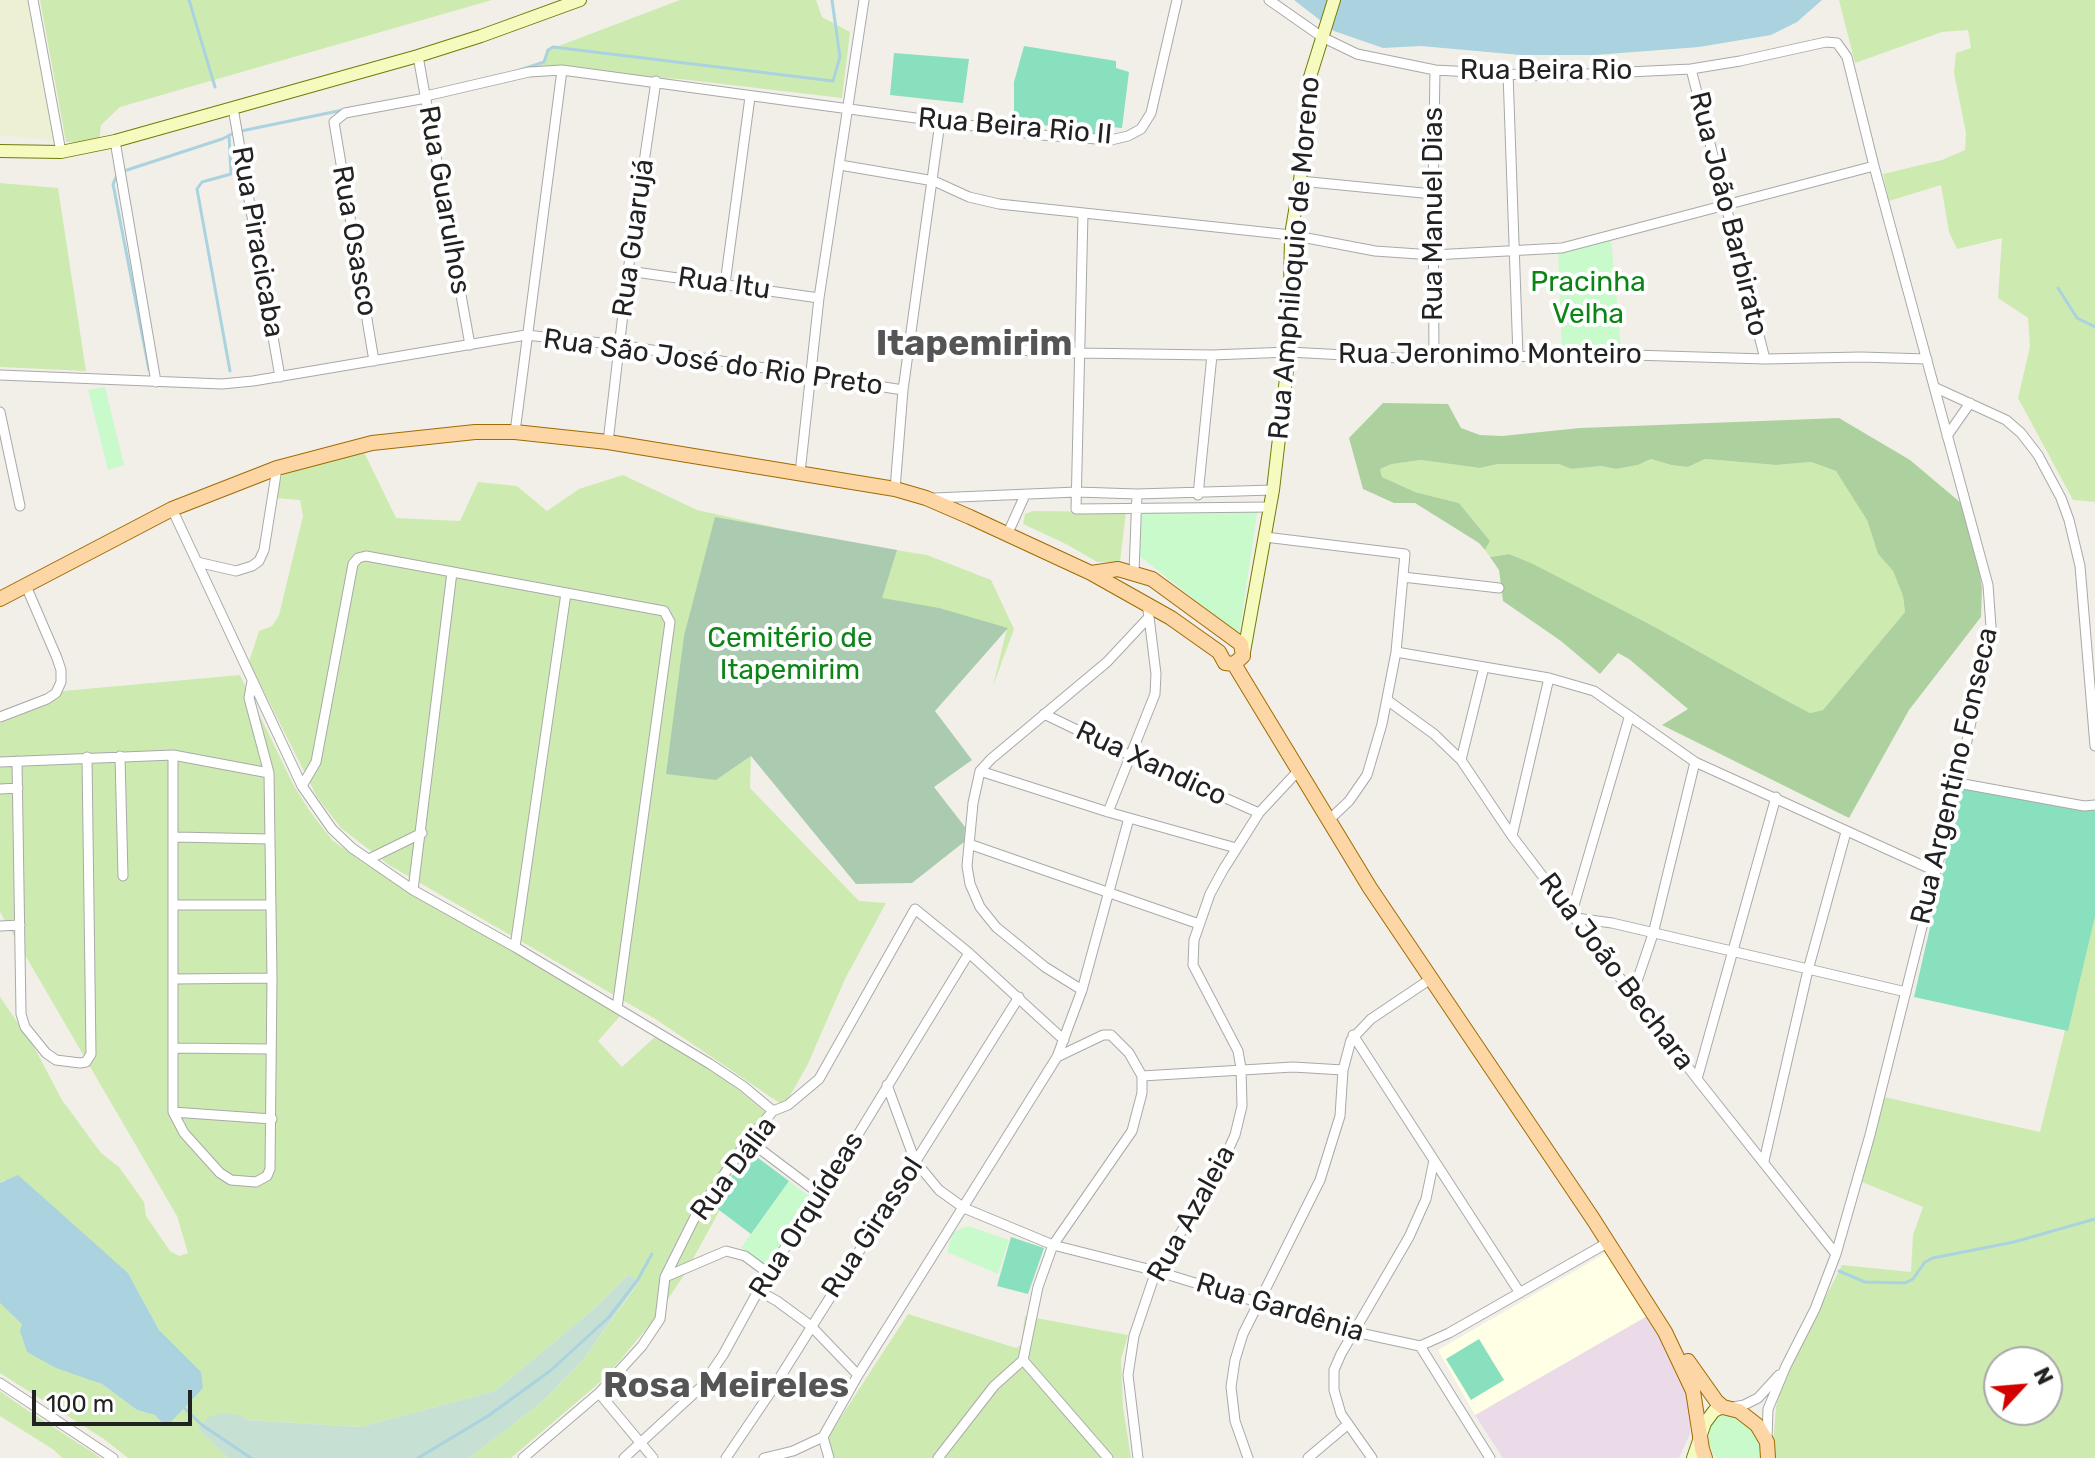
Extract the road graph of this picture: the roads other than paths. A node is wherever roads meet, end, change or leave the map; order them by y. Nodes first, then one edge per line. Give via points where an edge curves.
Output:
1 (33, 0) edge
2 (580, 0) edge
3 (864, 0) edge
4 (1177, 0) edge
5 (1269, 0) edge
6 (1334, 0) edge
7 (1324, 33) junction
8 (1837, 43) joint
9 (418, 56) junction
10 (1691, 69) junction
11 (562, 70) junction
12 (1435, 70) junction
13 (1508, 73) junction
14 (656, 81) junction
15 (426, 97) junction
16 (750, 97) junction
17 (233, 108) junction
18 (849, 109) junction
19 (334, 122) joint
20 (940, 122) junction
21 (115, 141) junction
22 (0, 151) edge
23 (61, 152) junction
24 (840, 165) junction
25 (1874, 166) junction
26 (934, 181) junction
27 (1300, 181) junction
28 (1433, 194) junction
29 (1725, 206) junction
30 (1083, 213) junction
31 (1291, 235) junction
32 (1514, 252) junction
33 (1433, 255) junction
34 (628, 271) junction
35 (725, 284) junction
36 (819, 298) junction
37 (526, 335) junction
38 (470, 345) junction
39 (620, 345) junction
40 (909, 345) junction
41 (1289, 352) junction
42 (1078, 353) junction
43 (1212, 355) junction
44 (1518, 356) junction
45 (1434, 358) junction
46 (1765, 359) junction
47 (1927, 359) junction
48 (374, 361) junction
49 (0, 375) edge
50 (809, 375) junction
51 (280, 377) junction
52 (156, 382) junction
53 (1934, 387) junction
54 (903, 390) junction
55 (1970, 403) junction
56 (0, 412) edge
57 (515, 432) junction
58 (1947, 436) junction
59 (608, 442) junction
60 (277, 468) junction
61 (800, 473) junction
62 (895, 489) junction
63 (1273, 490) junction
64 (1077, 492) junction
65 (1198, 492) junction
66 (1137, 494) junction
67 (1025, 495) junction
68 (926, 498) junction
69 (20, 506) dead end
70 (1195, 507) junction
71 (1270, 507) junction
72 (172, 509) junction
73 (1137, 510) junction
74 (1007, 535) junction
75 (1265, 537) junction
76 (197, 562) junction
77 (452, 572) junction
78 (1134, 572) junction
79 (1091, 573) junction
80 (1403, 577) junction
81 (26, 586) junction
82 (1499, 588) dead end
83 (566, 593) junction
84 (0, 599) edge
85 (1148, 611) junction
86 (1234, 640) junction
87 (1219, 652) junction
88 (1244, 652) junction
89 (1396, 652) junction
90 (1234, 664) junction
91 (1484, 667) junction
92 (1549, 678) junction
93 (252, 681) junction
94 (1387, 700) junction
95 (1044, 714) junction
96 (0, 717) edge
97 (1629, 718) junction
98 (2095, 746) edge
99 (173, 755) junction
100 (120, 756) junction
101 (1131, 756) junction
102 (87, 757) junction
103 (1461, 760) junction
104 (17, 761) junction
105 (0, 762) edge
106 (1695, 762) junction
107 (980, 771) junction
108 (1298, 771) junction
109 (269, 773) junction
110 (1958, 783) junction
111 (302, 786) junction
112 (18, 788) junction
113 (0, 789) edge
114 (1776, 797) junction
115 (2095, 805) edge
116 (1108, 812) junction
117 (1259, 813) junction
118 (1129, 818) junction
119 (1330, 819) junction
120 (1846, 832) junction
121 (422, 833) junction
122 (1512, 836) junction
123 (175, 837) junction
124 (270, 839) junction
125 (969, 844) junction
126 (1236, 848) junction
127 (369, 859) junction
128 (1935, 871) junction
129 (123, 876) dead end
130 (413, 890) junction
131 (1108, 894) junction
132 (173, 905) junction
133 (271, 905) junction
134 (1574, 915) junction
135 (1199, 924) junction
136 (20, 925) junction
137 (0, 926) edge
138 (1653, 934) junction
139 (515, 947) junction
140 (1732, 952) junction
141 (969, 953) junction
142 (1808, 970) junction
143 (272, 978) junction
144 (1432, 978) junction
145 (175, 979) junction
146 (1082, 990) junction
147 (1906, 992) junction
148 (1633, 993) junction
149 (1019, 997) junction
150 (617, 1008) junction
151 (1353, 1035) junction
152 (1064, 1040) junction
153 (173, 1048) junction
154 (270, 1049) junction
155 (1057, 1057) junction
156 (1241, 1068) junction
157 (1343, 1070) junction
158 (1142, 1076) junction
159 (1697, 1079) junction
160 (887, 1085) junction
161 (773, 1111) junction
162 (173, 1112) junction
163 (272, 1119) junction
164 (748, 1140) junction
165 (1434, 1160) junction
166 (915, 1161) junction
167 (1764, 1161) junction
168 (821, 1195) junction
169 (964, 1208) junction
170 (1607, 1243) junction
171 (1053, 1245) junction
172 (1836, 1254) junction
173 (1156, 1271) junction
174 (768, 1273) junction
175 (665, 1277) junction
176 (759, 1291) junction
177 (1520, 1293) junction
178 (1257, 1303) junction
179 (811, 1326) junction
180 (1355, 1332) junction
181 (1665, 1332) junction
182 (1420, 1346) junction
183 (1023, 1360) junction
184 (1786, 1366) junction
185 (858, 1375) junction
186 (0, 1383) edge
187 (599, 1393) junction
188 (1723, 1407) junction
189 (1347, 1425) junction
190 (1700, 1434) junction
191 (823, 1437) junction
192 (1767, 1442) junction
193 (641, 1444) junction
194 (729, 1457) edge
195 (113, 1458) edge
196 (523, 1458) edge
197 (624, 1458) edge
198 (653, 1458) edge
199 (764, 1458) edge
200 (829, 1458) edge
201 (938, 1458) edge
202 (1108, 1458) edge
203 (1138, 1458) edge
204 (1248, 1458) edge
205 (1308, 1458) edge
206 (1372, 1458) edge
207 (1490, 1458) edge
208 (1693, 1458) edge
209 (1705, 1458) edge
210 (1767, 1458) edge

1 - 23 street
2 - 9 main road
3 - 18 street
4 - 20 street, Rua Beira Rio II via 1151,113 1135,133 1093,139
5 - 7 street, Rua Beira Rio
6 - 7 main road, Rua Amphiloquio de Moreno
7 - 12 street, Rua Beira Rio via 1357,54
7 - 27 main road, Rua Amphiloquio de Moreno via 1312,65
8 - 10 street, Rua Beira Rio
8 - 25 street, Rua Argentino Fonseca via 1847,57
9 - 15 street, Rua Guarulhos
9 - 17 main road
10 - 13 street, Rua Beira Rio
10 - 29 street, Rua João Barbirato
11 - 14 street, Rua Beira Rio II
11 - 15 street, Rua Beira Rio II via 529,72
11 - 37 street
12 - 13 street, Rua Beira Rio
12 - 28 street, Rua Manuel Dias
13 - 32 street
14 - 16 street, Rua Beira Rio II
14 - 34 street, Rua Guarujá
15 - 19 street, Rua Beira Rio II via 345,113
15 - 38 street, Rua Guarulhos
16 - 18 street, Rua Beira Rio II
16 - 35 street
17 - 21 main road
17 - 51 street, Rua Piracicaba
18 - 20 street, Rua Beira Rio II
18 - 24 street
19 - 48 street, Rua Osasco
20 - 26 street
21 - 23 main road
21 - 52 street
22 - 23 main road
24 - 26 street
24 - 36 street
25 - 29 street
25 - 47 street, Rua Argentino Fonseca
26 - 30 street via 989,202
26 - 40 street
27 - 28 street
27 - 31 main road, Rua Amphiloquio de Moreno
28 - 33 street, Rua Manuel Dias
29 - 32 street via 1573,246
29 - 46 street, Rua João Barbirato
30 - 31 street
30 - 42 street
31 - 33 street via 1375,251
31 - 41 main road, Rua Amphiloquio de Moreno
32 - 33 street
32 - 44 street
33 - 45 street, Rua Manuel Dias
34 - 35 street, Rua Itu
34 - 39 street, Rua Guarujá
35 - 36 street, Rua Itu
36 - 50 street
37 - 38 street, Rua São José do Rio Preto
37 - 39 street, Rua São José do Rio Preto
37 - 57 street
38 - 48 street, Rua São José do Rio Preto
39 - 50 street, Rua São José do Rio Preto
39 - 59 street, Rua Guarujá
40 - 42 street, Rua Jeronimo Monteiro
40 - 54 street
41 - 43 street, Rua Jeronimo Monteiro
41 - 45 street, Rua Jeronimo Monteiro
41 - 63 main road, Rua Amphiloquio de Moreno
42 - 43 street, Rua Jeronimo Monteiro
42 - 64 street
43 - 65 street
44 - 45 street, Rua Jeronimo Monteiro
44 - 46 street, Rua Jeronimo Monteiro
46 - 47 street, Rua Jeronimo Monteiro
47 - 53 street, Rua Argentino Fonseca
48 - 51 street, Rua São José do Rio Preto
49 - 52 street, Rua São José do Rio Preto
50 - 54 street, Rua São José do Rio Preto
50 - 61 street
51 - 52 street, Rua São José do Rio Preto via 222,384
53 - 55 street
53 - 58 street, Rua Argentino Fonseca
54 - 62 street
55 - 58 street
55 - 98 street via 2006,420 2028,440 2069,520 2080,566
56 - 69 street
57 - 59 main road
57 - 60 main road via 372,443
58 - 110 street, Rua Argentino Fonseca via 1991,606 1987,650
59 - 61 main road
60 - 72 main road
60 - 76 street via 259,561 236,571
61 - 62 main road
62 - 68 main road
63 - 65 street
63 - 71 main road, Rua Amphiloquio de Moreno
64 - 66 street
64 - 67 street
64 - 73 street via 1076,509
65 - 66 street
65 - 70 street
66 - 73 street
67 - 68 street
67 - 74 street
68 - 74 main road
70 - 71 street
70 - 73 street
71 - 75 main road
72 - 76 street
72 - 81 main road
73 - 78 street
74 - 79 main road
75 - 80 street via 1405,554
75 - 88 main road
76 - 93 street
77 - 83 street
77 - 111 street via 366,556 353,564 316,762
77 - 121 street
78 - 79 main road
78 - 86 main road via 1173,593
79 - 85 main road
80 - 82 street
80 - 89 street
81 - 84 main road
81 - 96 street via 57,658 61,682 47,699
83 - 139 street
83 - 150 street via 664,611 670,622
85 - 87 main road via 1171,618
85 - 95 street via 1095,673
85 - 101 street via 1156,687
86 - 87 main road via 1225,641
86 - 88 main road
87 - 90 main road via 1222,660
88 - 90 main road
89 - 91 street
89 - 94 street
90 - 108 main road
91 - 92 street
91 - 103 street
92 - 97 street via 1594,691
92 - 122 street
93 - 109 street via 249,698
93 - 111 street
94 - 103 street, Rua João Bechara
94 - 119 street via 1367,775
95 - 101 street, Rua Xandico
95 - 107 street
97 - 106 street
97 - 134 street
99 - 100 street
99 - 109 street
99 - 123 street
100 - 102 street
100 - 129 street
101 - 116 street
101 - 117 street, Rua Xandico
102 - 104 street
102 - 136 street via 91,1054 86,1062 56,1060 25,1027
103 - 122 street, Rua João Bechara
104 - 105 street
104 - 112 street
106 - 114 street
106 - 138 street
107 - 116 street
107 - 125 street
108 - 117 street, Rua Azaleia
108 - 119 main road
109 - 124 street
110 - 115 street
110 - 128 street, Rua Argentino Fonseca
111 - 127 street via 332,829
112 - 113 street
112 - 136 street
114 - 120 street
114 - 140 street
116 - 118 street
117 - 126 street, Rua Azaleia
118 - 126 street
118 - 131 street
119 - 144 main road
120 - 128 street
120 - 142 street
121 - 127 street
121 - 130 street
122 - 134 street, Rua João Bechara
123 - 124 street
123 - 132 street
124 - 133 street
125 - 131 street
125 - 146 street via 970,884 988,918 1045,967
126 - 135 street, Rua Azaleia
127 - 130 street
128 - 147 street, Rua Argentino Fonseca
130 - 139 street
131 - 135 street
131 - 146 street
132 - 133 street
132 - 145 street
133 - 143 street
134 - 138 street
134 - 148 street, Rua João Bechara
135 - 156 street, Rua Azaleia via 1193,965 1235,1043
136 - 137 street
138 - 140 street
138 - 148 street
139 - 150 street
140 - 142 street
140 - 159 street
141 - 149 street
141 - 160 street, Rua Orquídeas
141 - 161 street, Rua Dália via 915,909 819,1079
142 - 147 street
142 - 167 street
143 - 145 street
143 - 154 street
144 - 151 street
144 - 170 main road
145 - 153 street
146 - 152 street
147 - 172 street, Rua Argentino Fonseca
148 - 159 street, Rua João Bechara
149 - 152 street
149 - 166 street, Rua Girassol
150 - 161 street via 730,1077
151 - 157 street
151 - 165 street
152 - 155 street
153 - 154 street
153 - 162 street
154 - 163 street
155 - 158 street via 1111,1035
155 - 169 street
156 - 157 street
156 - 158 street
156 - 173 street, Rua Azaleia via 1242,1106 1231,1145
157 - 178 street via 1340,1116 1320,1180
158 - 171 street via 1132,1131
159 - 167 street, Rua João Bechara
160 - 166 street, Rua Gardênia
160 - 168 street, Rua Orquídeas
161 - 164 street, Rua Dália
162 - 163 street
162 - 163 street via 211,1165 244,1183 262,1179 270,1169
164 - 168 street
164 - 175 street, Rua Dália via 696,1215
165 - 177 street
165 - 180 street via 1426,1199 1409,1237
166 - 169 street, Rua Gardênia via 939,1190
166 - 179 street, Rua Girassol
167 - 172 street, Rua João Bechara
168 - 174 street, Rua Orquídeas
169 - 171 street, Rua Gardênia
169 - 185 street
170 - 177 street
170 - 181 main road
171 - 173 street, Rua Gardênia
171 - 183 street
172 - 184 street, Rua Argentino Fonseca
173 - 178 street, Rua Gardênia
173 - 203 street, Rua Azaleia via 1129,1358
174 - 175 street via 745,1256 726,1251
174 - 176 street, Rua Orquídeas
175 - 187 street, Rua Dália via 660,1319
176 - 179 street
176 - 193 street, Rua Orquídeas via 701,1387
177 - 182 street
178 - 180 street, Rua Gardênia
178 - 204 street via 1243,1334 1231,1387 1235,1421
179 - 185 street
179 - 194 street, Rua Girassol
180 - 182 street, Rua Gardênia
180 - 189 street via 1334,1379 1336,1402
181 - 188 main road
181 - 190 main road via 1693,1391
182 - 207 street
183 - 201 street via 994,1386
183 - 202 street
184 - 188 street via 1752,1401
184 - 192 street via 1768,1409
185 - 191 street
186 - 195 street
187 - 193 street
187 - 196 street, Rua Dália
188 - 190 main road via 1708,1417
188 - 192 main road via 1752,1419
189 - 205 street
189 - 206 street
190 - 208 main road
190 - 209 main road
191 - 199 street
191 - 200 street
192 - 210 main road
193 - 197 street, Rua Orquídeas
193 - 198 street

